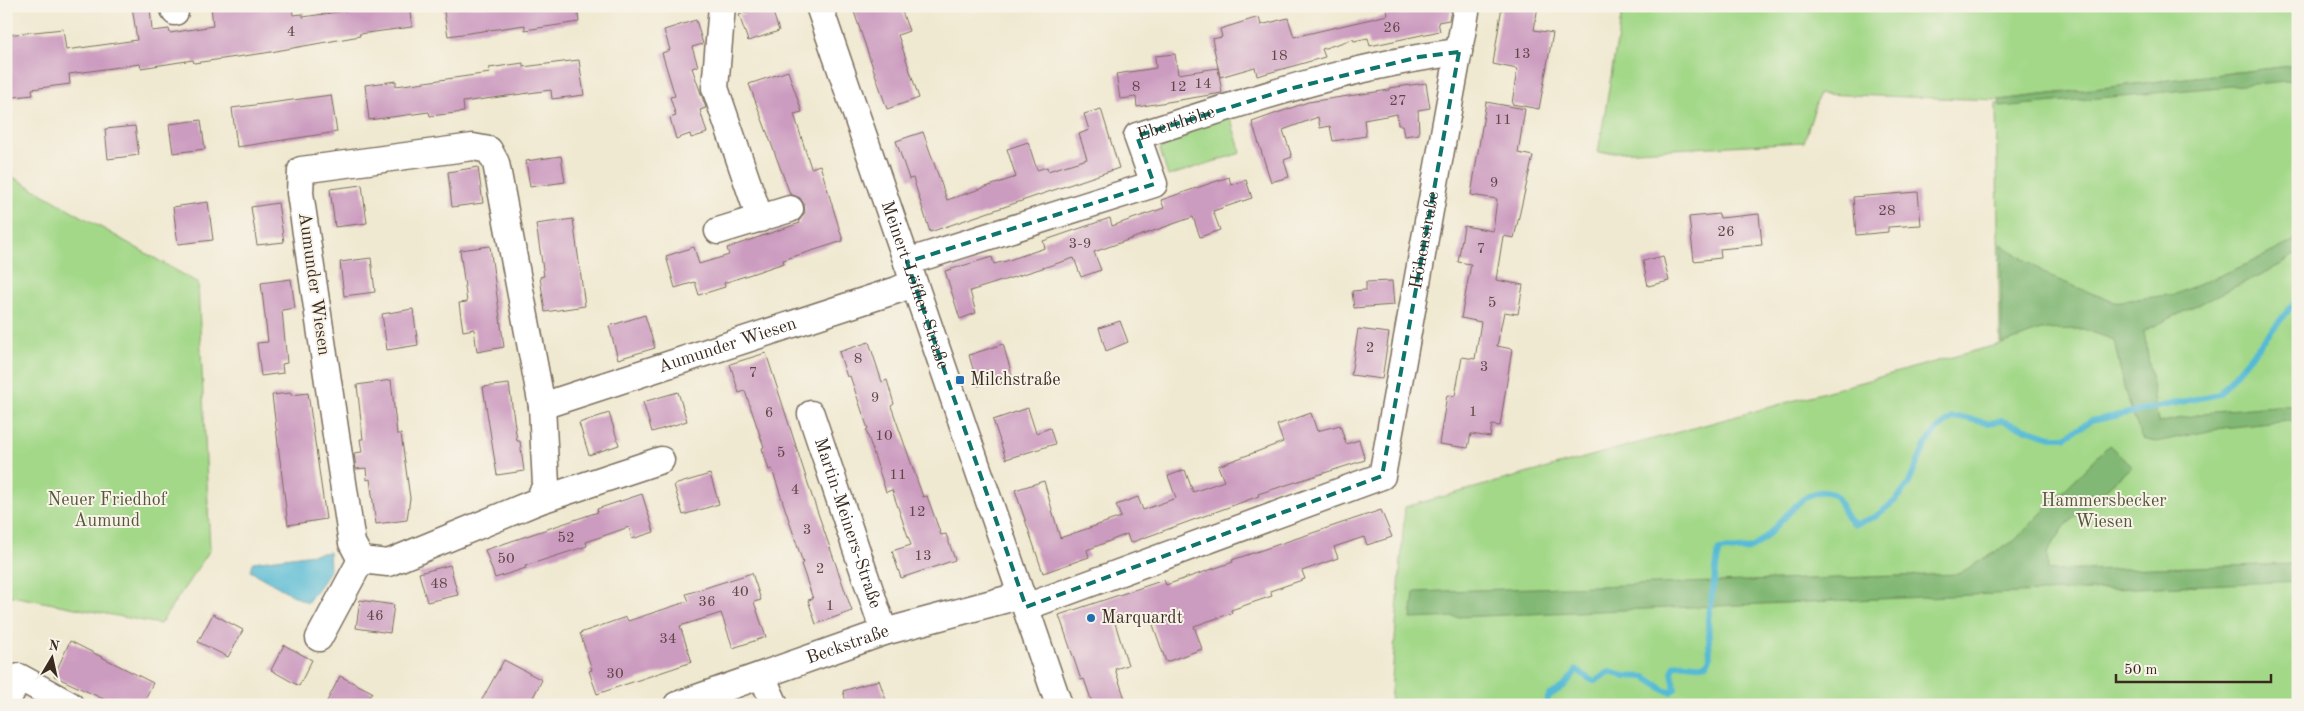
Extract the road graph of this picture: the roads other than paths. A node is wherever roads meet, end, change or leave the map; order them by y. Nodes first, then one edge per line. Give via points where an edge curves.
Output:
1 (722, 6) edge
2 (819, 6) edge
3 (1467, 6) edge
4 (1459, 52) junction
5 (790, 209) dead end
6 (760, 218) junction
7 (718, 231) dead end
8 (910, 272) junction
9 (542, 406) junction
10 (811, 414) dead end
11 (661, 460) dead end
12 (538, 501) junction
13 (361, 560) junction
14 (1024, 601) junction
15 (884, 632) junction
16 (319, 638) dead end
17 (762, 676) junction
18 (6, 703) edge
19 (70, 705) edge
20 (677, 705) edge
21 (775, 705) edge
22 (1059, 705) edge

1 - 6 street via 715,88
2 - 8 street, Meinert-Löffler-Straße
3 - 4 street, Höhenstraße
4 - 8 street, Eberthöhe via 1357,70 1138,136 1154,184
4 - 14 street, Höhenstraße via 1382,476
5 - 6 street
6 - 7 street
8 - 9 street, Aumunder Wiesen via 897,290
8 - 14 street, Meinert-Löffler-Straße
9 - 12 street, Aumunder Wiesen via 546,484
9 - 13 street, Aumunder Wiesen via 496,163 489,150 473,147 301,170 300,193 350,533
10 - 15 street, Martin-Meiners-Straße
11 - 12 street
12 - 13 street via 388,563
13 - 16 street
14 - 15 street, Beckstraße
14 - 22 street, Meinert-Löffler-Straße
15 - 17 street, Beckstraße
17 - 20 street, Beckstraße
17 - 21 street
18 - 19 street via 19,678

